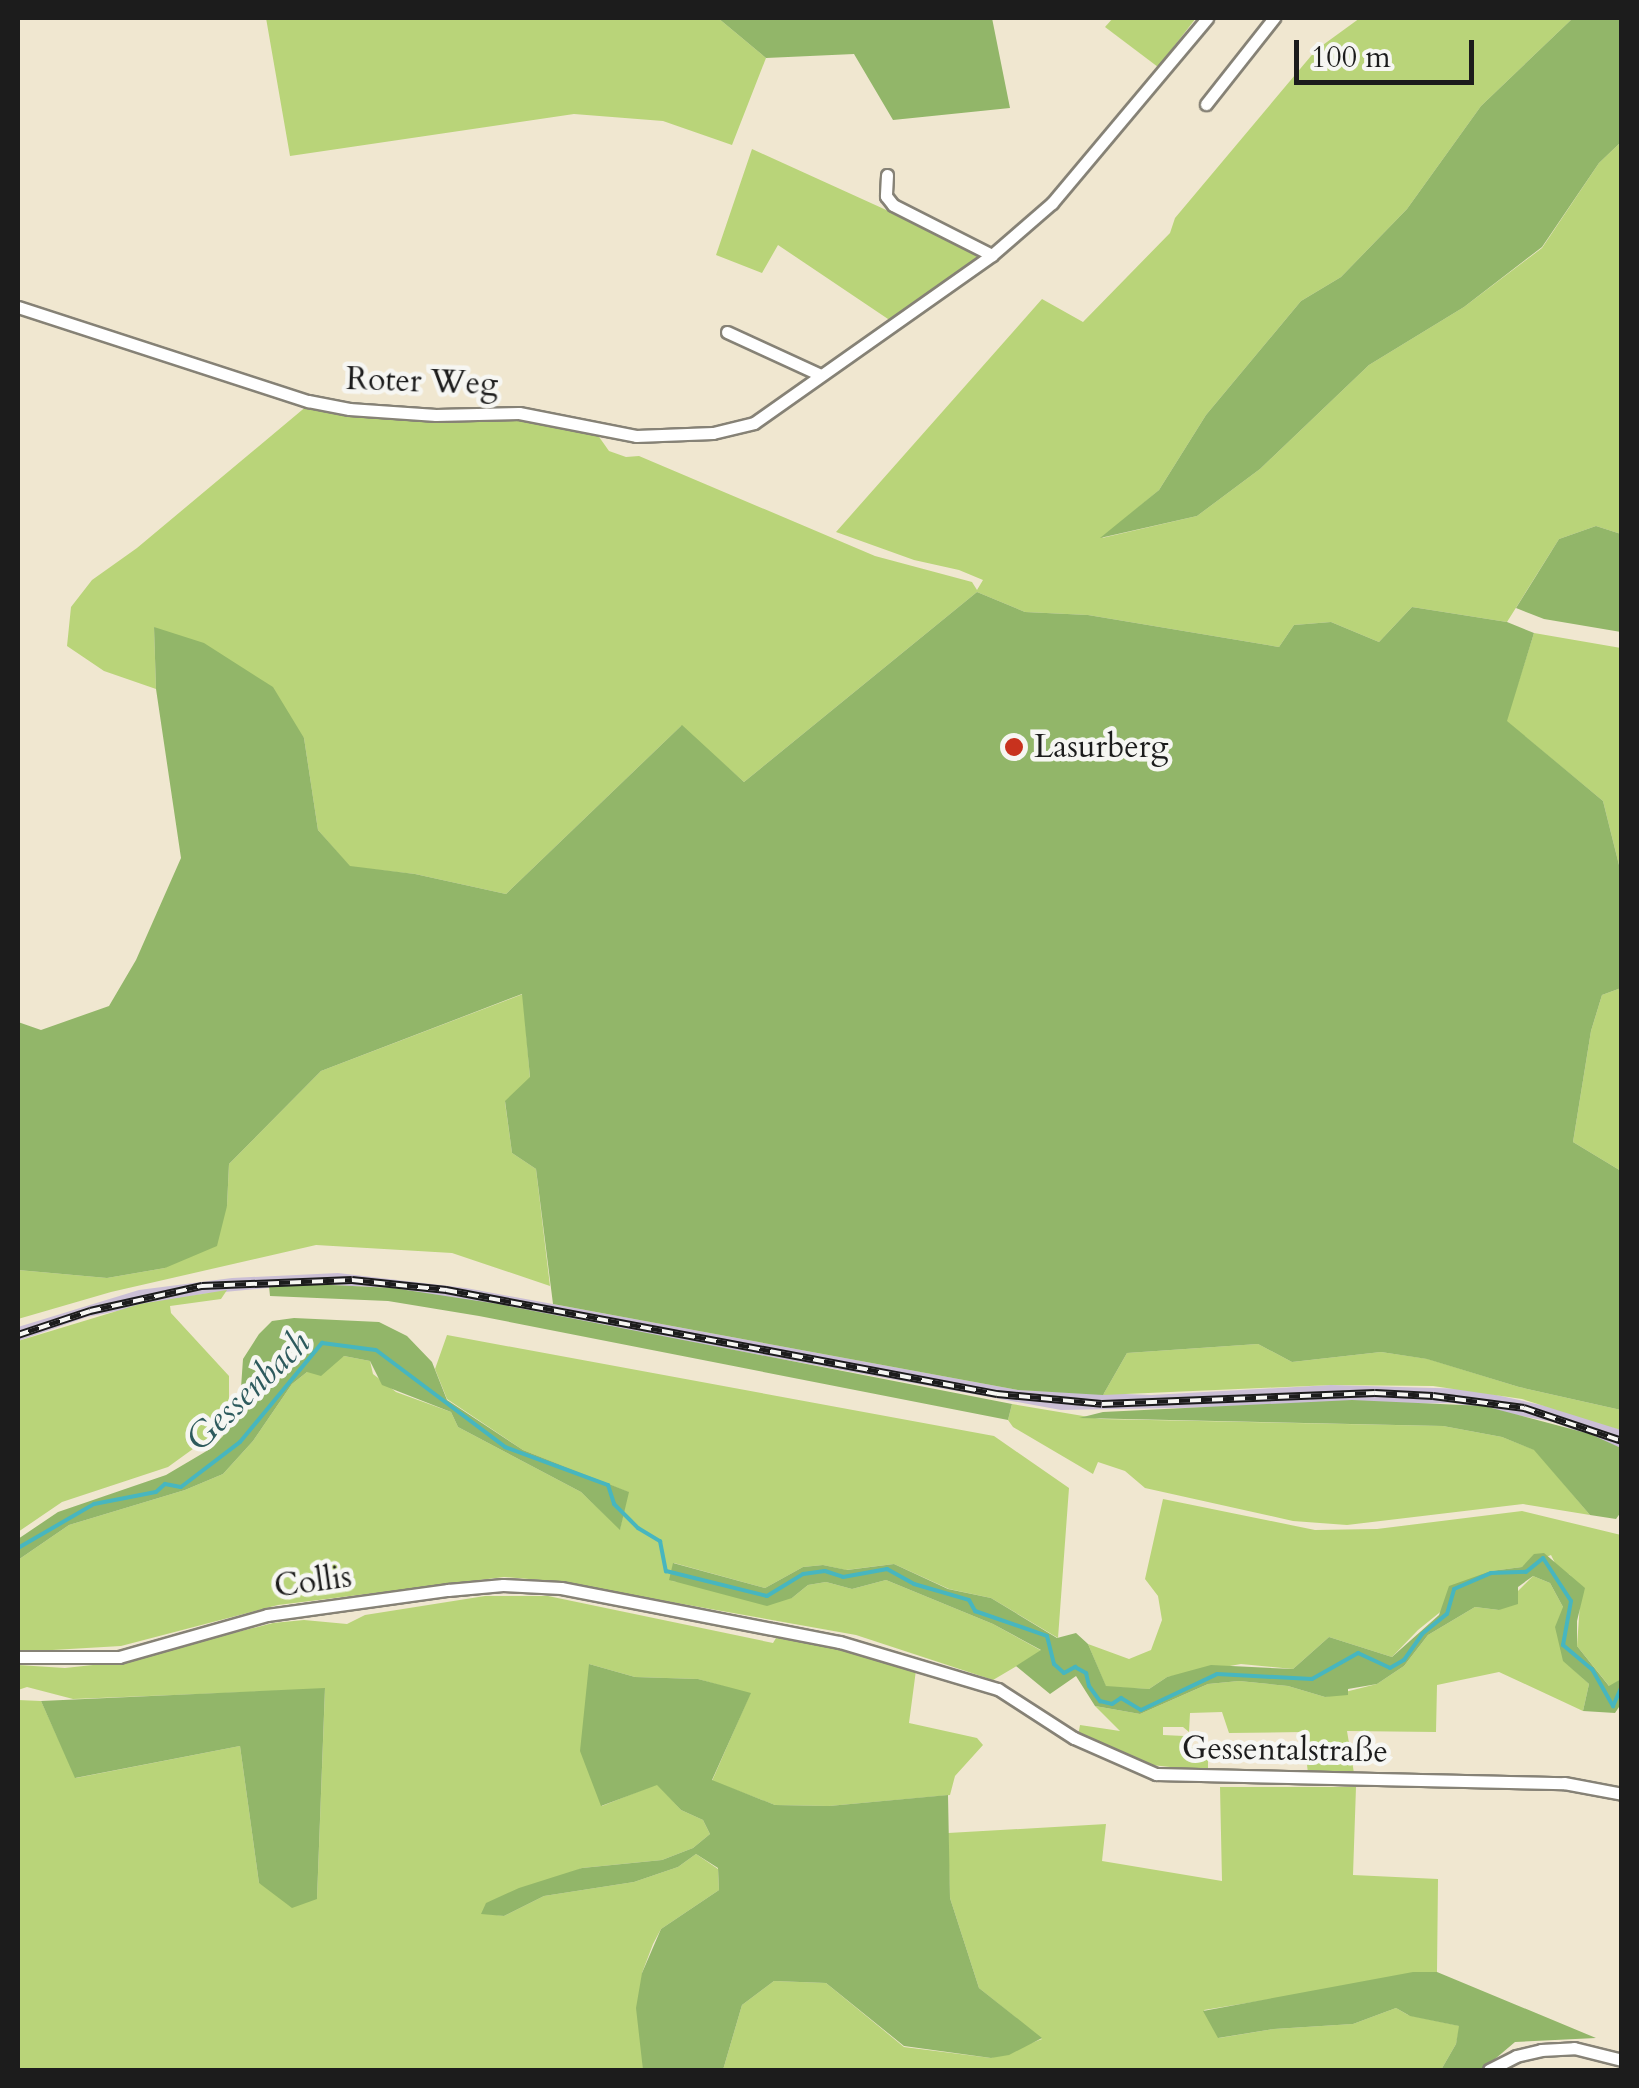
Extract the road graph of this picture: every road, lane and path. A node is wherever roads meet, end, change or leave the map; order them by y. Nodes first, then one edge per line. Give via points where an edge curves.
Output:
1 (1207, 18) edge
2 (1274, 18) edge
3 (1206, 104) dead end
4 (887, 175) dead end
5 (992, 255) junction
6 (18, 307) edge
7 (727, 332) dead end
8 (821, 376) junction
9 (620, 1597) joint
10 (18, 1658) edge
11 (1622, 1794) edge
12 (1622, 2060) edge
13 (1490, 2070) edge

1 - 5 street, Roter Weg via 1052,203
2 - 3 street
4 - 5 street via 886,196 893,204
5 - 8 street, Roter Weg
6 - 8 street, Roter Weg via 308,401 436,415 518,413 636,436 713,433 754,423
7 - 8 street
9 - 10 street, Collis via 522,1586 448,1590 267,1615 119,1657
9 - 11 street, Gessentalstraße via 840,1642 998,1689 1074,1738 1156,1774 1564,1784
12 - 13 street via 1574,2048 1541,2050

